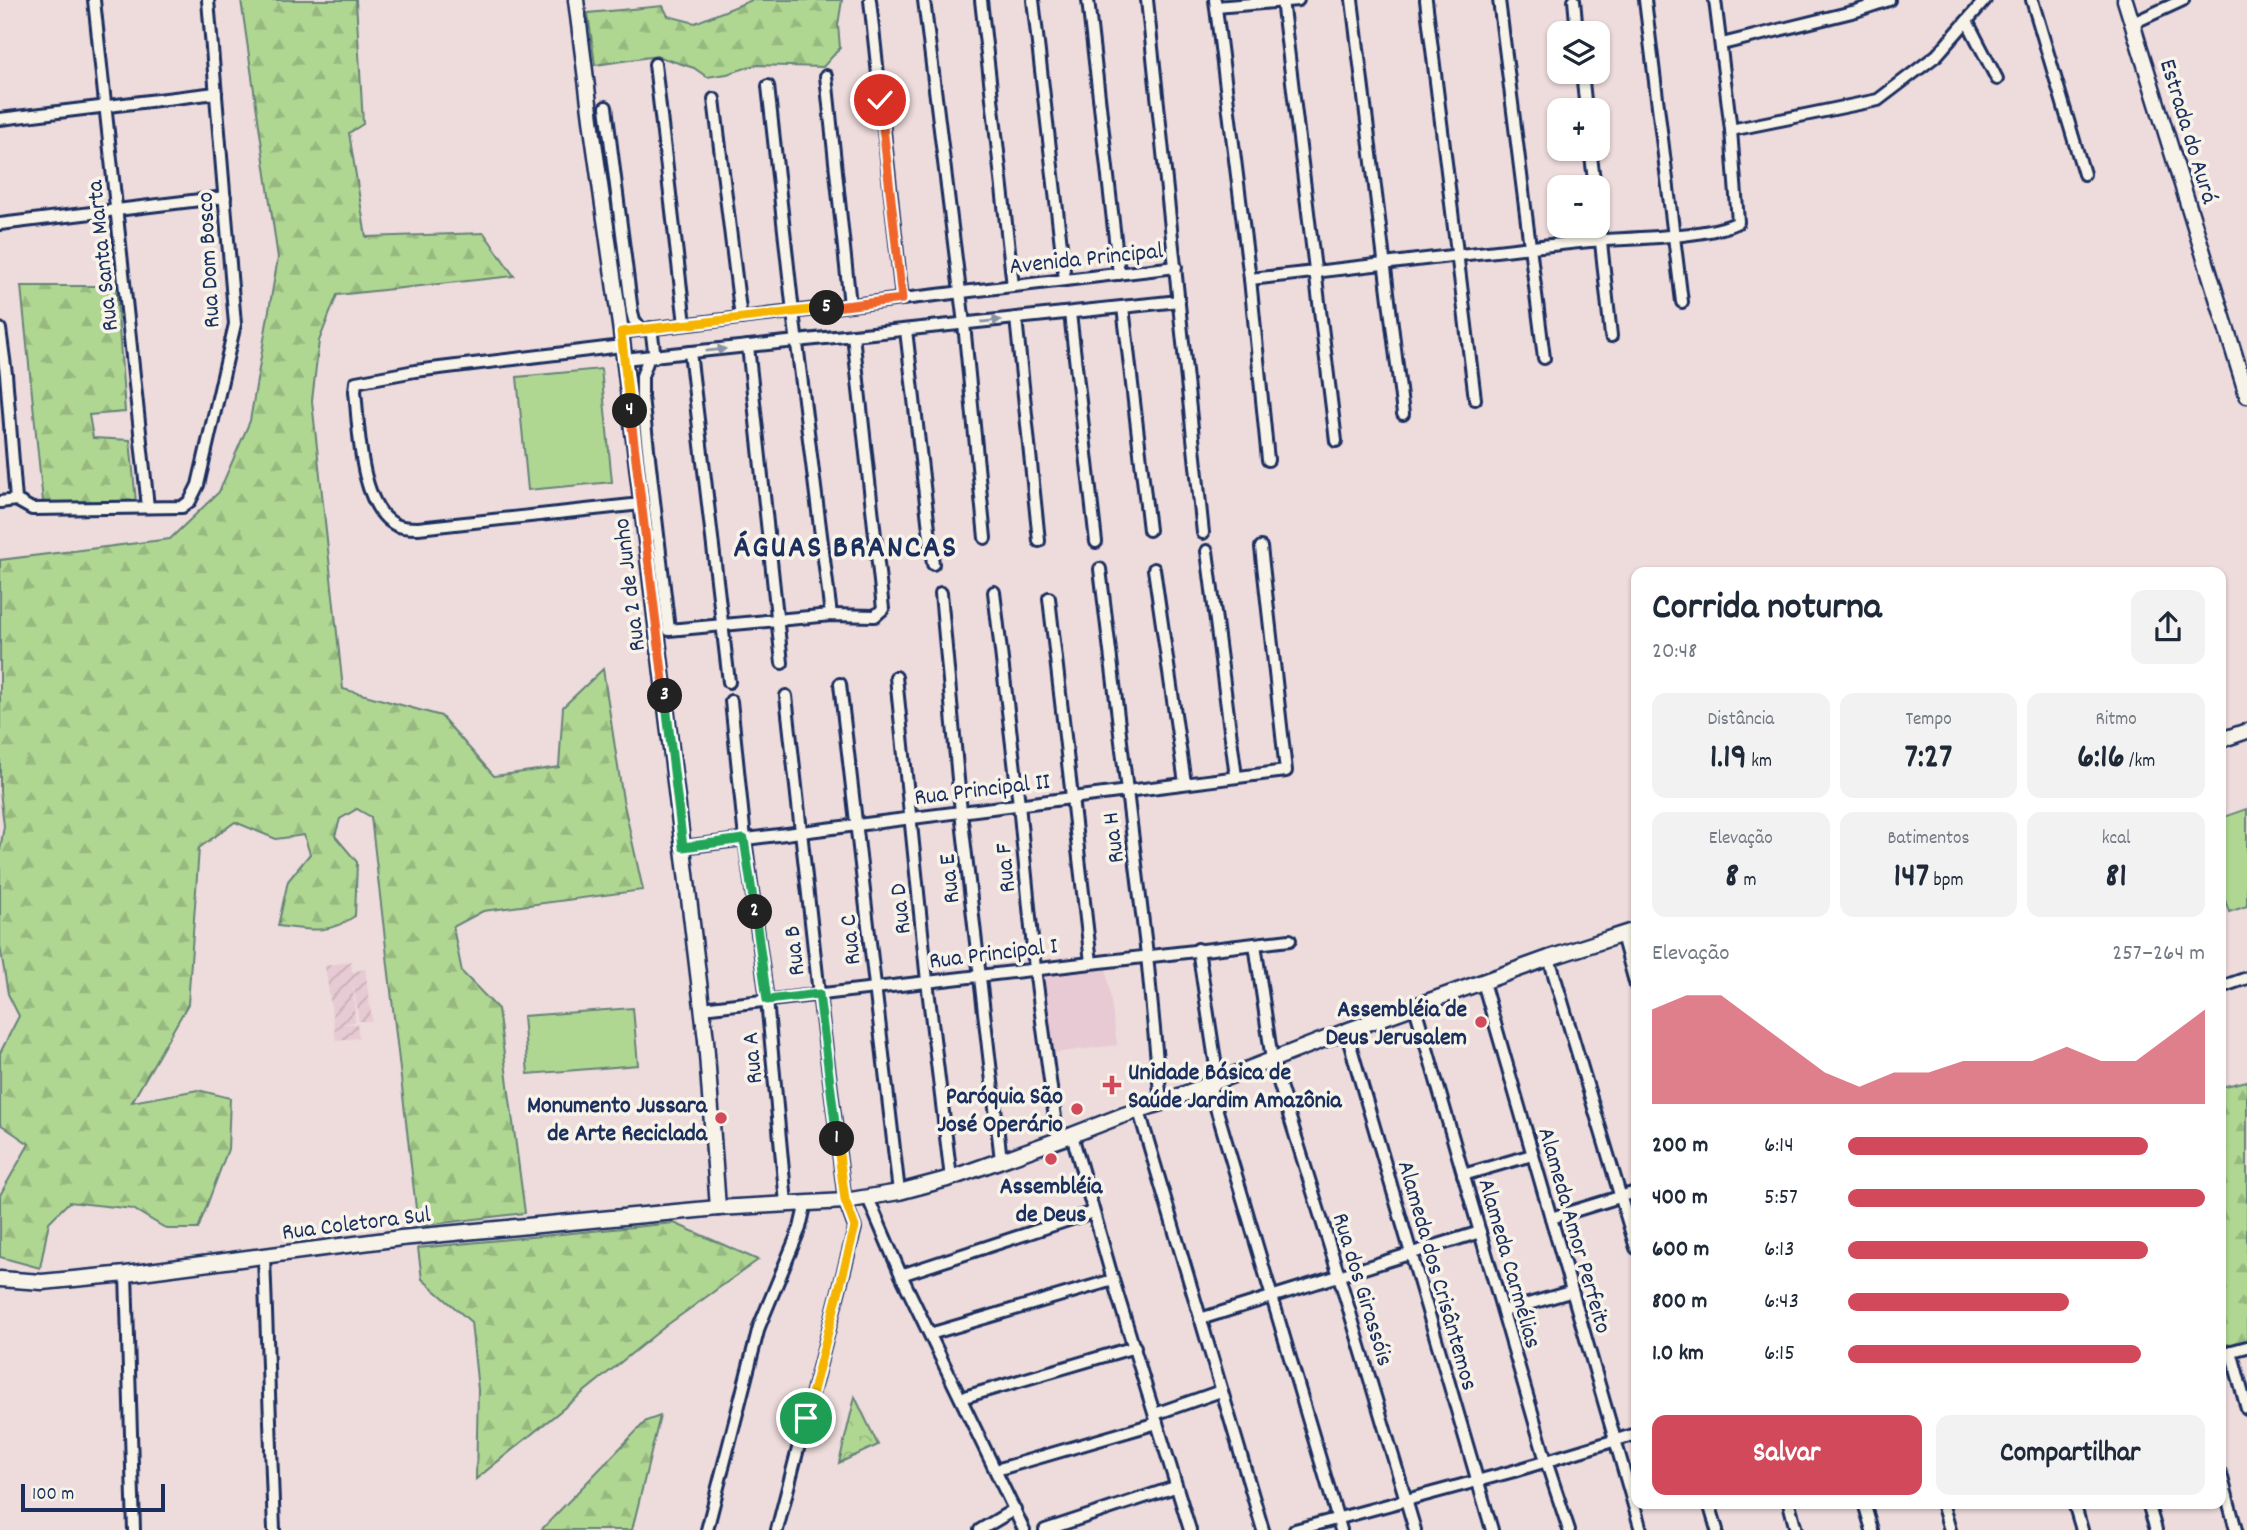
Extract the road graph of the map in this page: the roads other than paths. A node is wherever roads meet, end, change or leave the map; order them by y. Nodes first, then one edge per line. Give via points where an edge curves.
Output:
1 (93, 0) edge
2 (208, 0) edge
3 (576, 0) edge
4 (870, 0) edge
5 (924, 0) edge
6 (981, 0) edge
7 (1033, 0) edge
8 (1088, 0) edge
9 (1147, 0) edge
10 (1298, 0) edge
11 (1352, 0) edge
12 (1426, 0) edge
13 (1499, 0) edge
14 (1574, 0) edge
15 (1645, 0) edge
16 (1715, 0) edge
17 (1889, 0) edge
18 (1985, 0) edge
19 (2032, 0) edge
20 (2125, 0) edge
21 (2183, 0) edge
22 (1282, 1) edge
23 (1216, 4) edge
24 (1576, 21) edge
25 (1967, 21) junction
26 (2133, 23) junction
27 (1721, 44) junction
28 (655, 64) dead end
29 (826, 76) dead end
30 (1997, 79) dead end
31 (768, 86) dead end
32 (216, 93) junction
33 (713, 99) dead end
34 (105, 105) junction
35 (606, 107) dead end
36 (0, 119) edge
37 (1731, 130) junction
38 (2084, 174) dead end
39 (225, 197) junction
40 (117, 210) junction
41 (0, 223) edge
42 (1673, 235) junction
43 (1601, 240) junction
44 (1531, 247) junction
45 (1459, 256) junction
46 (1386, 264) junction
47 (1176, 267) junction
48 (1315, 272) junction
49 (1119, 274) junction
50 (1250, 279) junction
51 (1065, 280) junction
52 (1013, 286) junction
53 (961, 292) junction
54 (902, 299) junction
55 (1180, 301) junction
56 (1682, 302) dead end
57 (850, 305) junction
58 (1123, 307) junction
59 (793, 312) junction
60 (1070, 313) junction
61 (741, 318) junction
62 (1016, 318) junction
63 (685, 324) junction
64 (964, 324) junction
65 (0, 329) edge
66 (646, 329) junction
67 (906, 330) junction
68 (853, 335) junction
69 (1611, 336) dead end
70 (797, 341) junction
71 (622, 346) junction
72 (748, 346) junction
73 (691, 352) junction
74 (652, 357) junction
75 (1544, 358) dead end
76 (3, 374) edge
77 (2247, 395) edge
78 (1475, 399) dead end
79 (1403, 414) dead end
80 (1336, 441) dead end
81 (1268, 460) dead end
82 (16, 500) junction
83 (0, 502) edge
84 (641, 504) junction
85 (148, 507) junction
86 (1149, 530) dead end
87 (1203, 533) dead end
88 (985, 538) dead end
89 (1039, 541) dead end
90 (1096, 542) dead end
91 (1262, 547) dead end
92 (1207, 551) dead end
93 (933, 564) dead end
94 (1100, 569) dead end
95 (1154, 569) dead end
96 (994, 592) dead end
97 (941, 593) dead end
98 (1049, 598) dead end
99 (831, 615) junction
100 (778, 619) junction
101 (723, 626) junction
102 (782, 663) dead end
103 (896, 677) dead end
104 (729, 682) dead end
105 (840, 684) dead end
106 (786, 696) dead end
107 (732, 701) dead end
108 (2247, 731) edge
109 (2226, 738) edge
110 (1236, 777) junction
111 (1185, 783) junction
112 (1127, 791) junction
113 (1071, 798) junction
114 (1019, 804) junction
115 (961, 812) junction
116 (911, 818) junction
117 (858, 825) junction
118 (802, 832) junction
119 (744, 839) junction
120 (683, 847) junction
121 (1631, 932) edge
122 (1622, 935) junction
123 (1290, 940) dead end
124 (1255, 944) junction
125 (1198, 949) junction
126 (1147, 955) junction
127 (1549, 958) junction
128 (1091, 962) junction
129 (1631, 968) edge
130 (1035, 969) junction
131 (979, 975) junction
132 (2247, 978) edge
133 (927, 981) junction
134 (1483, 982) junction
135 (2226, 985) edge
136 (876, 987) junction
137 (819, 994) junction
138 (767, 1000) junction
139 (1415, 1007) junction
140 (702, 1008) junction
141 (1346, 1031) junction
142 (1272, 1060) junction
143 (1213, 1082) junction
144 (1161, 1103) junction
145 (1139, 1111) junction
146 (1073, 1135) junction
147 (1058, 1140) junction
148 (1532, 1155) junction
149 (1002, 1160) junction
150 (1464, 1175) junction
151 (951, 1178) junction
152 (899, 1192) junction
153 (1631, 1193) edge
154 (1622, 1196) junction
155 (868, 1198) junction
156 (845, 1200) junction
157 (806, 1202) junction
158 (786, 1203) junction
159 (718, 1208) junction
160 (1093, 1212) junction
161 (1551, 1217) junction
162 (1631, 1229) edge
163 (1480, 1233) junction
164 (1411, 1254) junction
165 (264, 1257) junction
166 (126, 1274) junction
167 (901, 1275) junction
168 (1339, 1276) junction
169 (0, 1279) edge
170 (1113, 1280) junction
171 (1570, 1292) junction
172 (1271, 1297) junction
173 (1504, 1311) junction
174 (1200, 1319) junction
175 (930, 1334) junction
176 (1135, 1347) junction
177 (2247, 1347) edge
178 (2226, 1353) edge
179 (1221, 1391) junction
180 (961, 1398) junction
181 (2247, 1409) edge
182 (1156, 1418) junction
183 (1631, 1436) edge
184 (1615, 1441) junction
185 (1546, 1461) junction
186 (996, 1470) junction
187 (1477, 1481) junction
188 (1175, 1487) junction
189 (2226, 1493) edge
190 (1631, 1496) edge
191 (1406, 1500) junction
192 (1015, 1508) junction
193 (1635, 1509) edge
194 (1711, 1509) edge
195 (1791, 1509) edge
196 (1866, 1509) edge
197 (1944, 1509) edge
198 (2076, 1509) edge
199 (2150, 1509) edge
200 (1338, 1517) junction
201 (779, 1529) edge
202 (134, 1530) edge
203 (274, 1530) edge
204 (707, 1530) edge
205 (980, 1530) edge
206 (1024, 1530) edge
207 (1045, 1530) edge
208 (1190, 1530) edge
209 (1263, 1530) edge
210 (1294, 1530) edge
211 (1341, 1530) edge
212 (1415, 1530) edge
213 (1492, 1530) edge
214 (1569, 1530) edge
215 (1641, 1530) edge
216 (1717, 1530) edge
217 (1797, 1530) edge
218 (1872, 1530) edge
219 (1950, 1530) edge
220 (2082, 1530) edge
221 (2156, 1530) edge
222 (2236, 1530) edge

1 - 34 street, Rua Santa Marta
2 - 32 street, Rua Dom Bosco
3 - 71 street, Rua 2 de Junho
4 - 54 street
5 - 53 street
6 - 52 street
7 - 51 street
8 - 49 street
9 - 47 street
10 - 22 street
11 - 46 street
12 - 45 street
13 - 44 street
14 - 24 street
15 - 42 street
16 - 27 street
17 - 27 street
18 - 25 street
19 - 38 street
20 - 26 street, Estrada do Aurá
21 - 26 street
22 - 23 street
22 - 48 street
23 - 50 street
25 - 30 street
25 - 37 street via 1937,55 1878,100
26 - 77 street, Estrada do Aurá
27 - 37 street
28 - 63 street
29 - 57 street
31 - 59 street
32 - 34 street
32 - 39 street, Rua Dom Bosco
33 - 61 street
34 - 36 street
34 - 40 street, Rua Santa Marta
35 - 66 street via 632,312 634,320
37 - 42 street via 1738,222 1728,228
39 - 40 street
39 - 85 street, Rua Dom Bosco via 235,324 198,485 182,507
40 - 41 street
40 - 85 street, Rua Santa Marta
42 - 43 street
42 - 56 street
43 - 44 street
43 - 69 street
44 - 45 street
44 - 75 street
45 - 46 street
45 - 78 street
46 - 48 street
46 - 79 street
47 - 49 street, Avenida Principal
47 - 55 street, Avenida Principal
48 - 50 street
48 - 80 street
49 - 51 street, Avenida Principal
50 - 81 street
51 - 52 street, Avenida Principal
52 - 53 street, Avenida Principal
53 - 54 street, Avenida Principal
53 - 64 street
54 - 57 street, Avenida Principal
55 - 58 street
55 - 87 street, Avenida Principal
57 - 59 street, Avenida Principal
58 - 60 street
58 - 86 street
59 - 61 street, Avenida Principal
59 - 70 street
60 - 62 street
60 - 90 street
61 - 63 street, Avenida Principal
64 -> 62 street
62 - 89 street
63 - 66 street, Avenida Principal
64 - 67 street
64 - 88 street
65 - 76 street
66 - 71 street, Avenida Principal
66 - 74 street
67 - 68 street
67 - 93 street
68 - 70 street
68 - 99 street via 883,609 875,616
70 - 72 street
70 - 99 street
71 - 74 street
71 - 84 street, Rua 2 de Junho
71 - 84 street via 356,382 366,481 376,505 396,525 418,528
73 -> 72 street
72 - 100 street
73 - 74 street
73 - 101 street
74 - 101 street via 642,376 642,397 669,630
76 - 82 street
82 - 83 street
82 - 85 street via 33,509
84 - 120 street, Rua 2 de Junho
91 - 110 street, Rua Principal II via 1286,771
92 - 110 street
94 - 112 street, Rua H
95 - 111 street
96 - 114 street, Rua F
97 - 115 street, Rua E
98 - 113 street
99 - 100 street
100 - 101 street
100 - 102 street
101 - 104 street
103 - 116 street, Rua D
105 - 117 street, Rua C
106 - 118 street, Rua B
107 - 119 street, Rua A
108 - 109 street
110 - 111 street, Rua Principal II
111 - 112 street, Rua Principal II
112 - 113 street, Rua Principal II
112 - 126 street, Rua H
113 - 114 street, Rua Principal II
113 - 128 street
114 - 115 street, Rua Principal II
114 - 130 street, Rua F
115 - 116 street, Rua Principal II
115 - 131 street, Rua E
116 - 117 street, Rua Principal II
116 - 133 street, Rua D
117 - 118 street, Rua Principal II
117 - 136 street, Rua C
118 - 119 street, Rua Principal II
118 - 137 street, Rua B
119 - 120 street, Rua Principal II
119 - 138 street, Rua A
120 - 140 street, Rua 2 de Junho
121 - 122 street, Rua Coletora Sul
122 - 127 street, Rua Coletora Sul
122 - 129 street
123 - 124 street, Rua Principal I
124 - 125 street, Rua Principal I
124 - 142 street, Rua dos Girassóis
125 - 126 street, Rua Principal I
125 - 143 street
126 - 128 street, Rua Principal I
126 - 144 street, Rua H
127 - 134 street, Rua Coletora Sul
127 - 154 street
128 - 130 street, Rua Principal I
130 - 131 street, Rua Principal I
130 - 147 street, Rua F
131 - 133 street, Rua Principal I
131 - 149 street, Rua E
132 - 135 street
133 - 136 street, Rua Principal I
133 - 151 street, Rua D
134 - 139 street, Rua Coletora Sul
134 - 148 street, Alameda Amor Perfeito
136 - 137 street, Rua Principal I
136 - 152 street, Rua C
137 - 138 street, Rua Principal I
137 - 156 street, Rua B
138 - 140 street, Rua Principal I
138 - 158 street, Rua A
139 - 141 street, Rua Coletora Sul
139 - 150 street, Alameda Carmélias
140 - 159 street, Rua 2 de Junho
141 - 142 street, Rua Coletora Sul
141 - 164 street, Alameda dos Crisântemos
142 - 143 street, Rua Coletora Sul
142 - 168 street, Rua dos Girassóis
143 - 144 street, Rua Coletora Sul
143 - 172 street
144 - 145 street, Rua Coletora Sul
145 - 146 street, Rua Coletora Sul
145 - 174 street
146 - 147 street, Rua Coletora Sul
146 - 160 street
147 - 149 street, Rua Coletora Sul
148 - 150 street
148 - 161 street, Alameda Amor Perfeito
149 - 151 street, Rua Coletora Sul
150 - 163 street, Alameda Carmélias
151 - 152 street, Rua Coletora Sul
152 - 155 street, Rua Coletora Sul
153 - 154 street
154 - 161 street
154 - 162 street
155 - 156 street, Rua Coletora Sul
155 - 167 street
156 - 157 street, Rua Coletora Sul
156 - 201 street, Rua B via 855,1227
157 - 158 street, Rua Coletora Sul
157 - 204 street via 796,1239 759,1327
158 - 159 street, Rua Coletora Sul
159 - 165 street, Rua Coletora Sul via 401,1238
160 - 167 street
160 - 170 street
161 - 171 street, Alameda Amor Perfeito
163 - 164 street
163 - 173 street, Alameda Carmélias
164 - 168 street
164 - 187 street, Alameda dos Crisântemos
165 - 166 street, Rua Coletora Sul
165 - 203 street
166 - 169 street, Rua Coletora Sul via 42,1282
166 - 202 street
167 - 175 street
168 - 172 street
168 - 191 street, Rua dos Girassóis
170 - 175 street
170 - 176 street
171 - 173 street
171 - 184 street, Alameda Amor Perfeito
172 - 174 street
172 - 200 street
173 - 185 street, Alameda Carmélias
174 - 179 street
175 - 180 street
176 - 180 street
176 - 182 street
177 - 178 street
178 - 181 street
179 - 182 street
179 - 209 street
180 - 186 street
182 - 186 street
182 - 188 street
183 - 184 street
184 - 185 street
184 - 190 street, Alameda Amor Perfeito
185 - 187 street
185 - 214 street, Alameda Carmélias
186 - 192 street
187 - 191 street
187 - 213 street, Alameda dos Crisântemos
188 - 207 street
188 - 208 street
189 - 222 street
191 - 200 street
191 - 212 street, Rua dos Girassóis
192 - 205 street
192 - 206 street
193 - 215 street, Alameda Amor Perfeito
194 - 216 street
195 - 217 street
196 - 218 street
197 - 219 street
198 - 220 street
199 - 221 street
200 - 210 street
200 - 211 street

